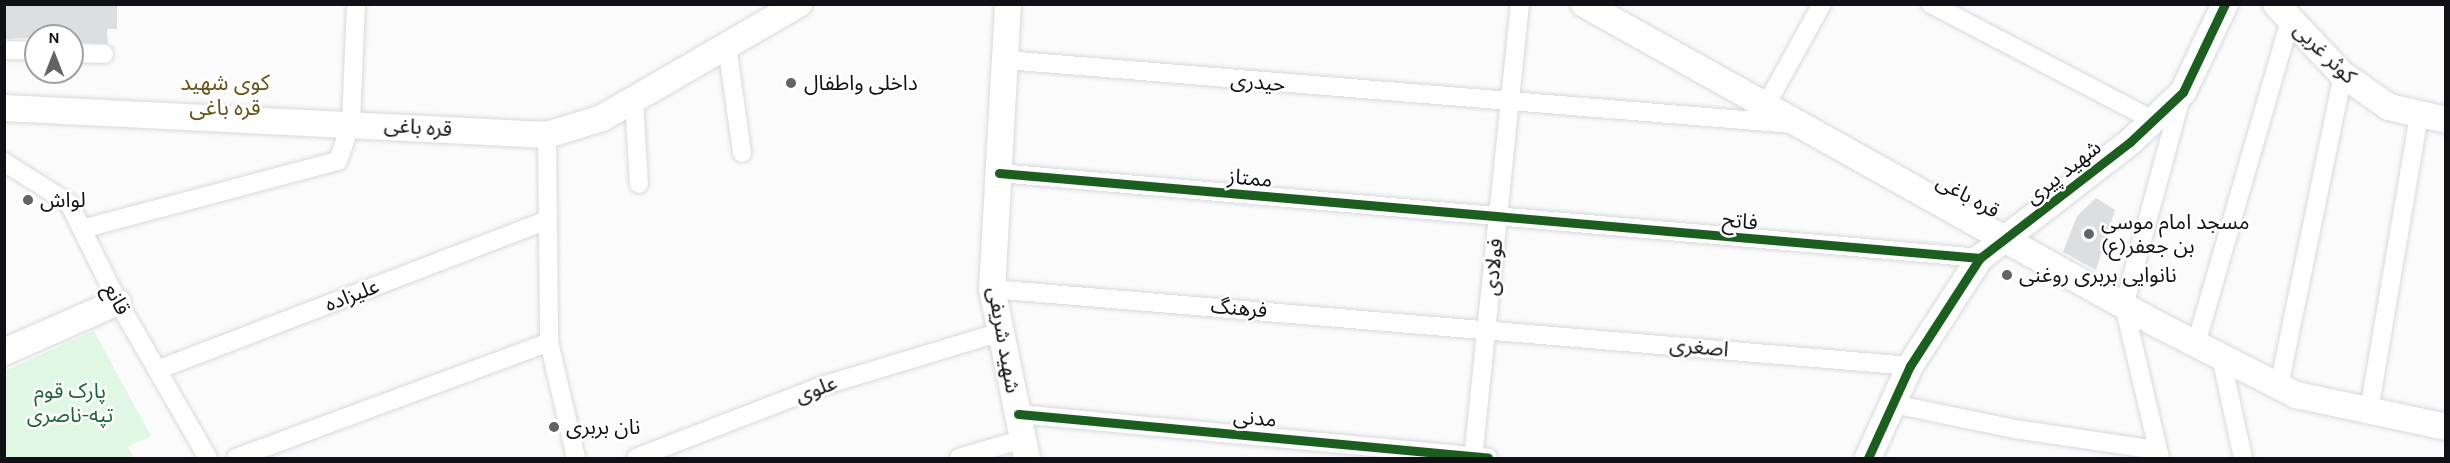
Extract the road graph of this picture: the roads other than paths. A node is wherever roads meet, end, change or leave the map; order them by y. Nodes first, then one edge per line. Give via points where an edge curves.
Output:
1 (356, 4) edge
2 (800, 4) edge
3 (1008, 4) edge
4 (1520, 4) edge
5 (1584, 4) edge
6 (1822, 4) edge
7 (1931, 4) edge
8 (2226, 4) edge
9 (2283, 12) edge
10 (727, 46) junction
11 (4, 50) edge
12 (24, 51) edge
13 (84, 53) edge
14 (104, 54) dead end
15 (1006, 60) junction
16 (2343, 75) junction
17 (2183, 92) junction
18 (634, 100) junction
19 (1510, 105) junction
20 (1766, 105) junction
21 (4, 108) edge
22 (2419, 116) junction
23 (2153, 120) junction
24 (2445, 120) edge
25 (351, 123) junction
26 (1802, 125) junction
27 (547, 135) junction
28 (742, 153) dead end
29 (4, 162) edge
30 (999, 173) junction
31 (639, 184) dead end
32 (547, 220) junction
33 (1497, 220) junction
34 (82, 229) junction
35 (2008, 239) junction
36 (1980, 258) junction
37 (992, 289) junction
38 (118, 302) junction
39 (2124, 306) junction
40 (1487, 328) junction
41 (1001, 332) junction
42 (549, 342) junction
43 (2196, 344) junction
44 (4, 352) edge
45 (2221, 357) junction
46 (1910, 366) junction
47 (157, 369) junction
48 (2278, 386) junction
49 (1893, 404) junction
50 (2369, 411) junction
51 (1018, 414) junction
52 (2445, 427) edge
53 (1025, 449) edge
54 (2158, 454) edge
55 (1478, 458) edge
56 (208, 459) edge
57 (236, 459) edge
58 (576, 459) edge
59 (636, 459) edge
60 (960, 459) edge
61 (1868, 459) edge
62 (2243, 459) edge

1 - 25 street
2 - 10 main road, قره باغی
3 - 15 main road, شهید شریفى
4 - 19 street, فولادی
5 - 20 main road, قره باغی
6 - 20 street
7 - 23 street
8 - 17 main road, شهید پیری
9 - 16 main road, کوثر غربی
9 - 43 street
10 - 18 main road, قره باغی
10 - 28 street
11 - 12 street
13 - 14 street
15 - 19 street, حیدری
15 - 30 main road, شهید شریفى
16 - 22 main road, کوثر غربی via 2389,107
16 - 48 street
17 - 23 main road, شهید پیری
17 - 39 street
18 - 27 main road, قره باغی via 602,118
18 - 31 street
19 - 26 street, حیدری
19 - 33 street, فولادی
20 - 26 main road, قره باغی
21 - 25 main road, قره باغی
22 - 24 main road, کوثر غربی
22 - 50 street
23 - 35 main road, شهید پیری
25 - 27 main road, قره باغی
25 - 34 street via 339,161
26 - 35 main road, قره باغی
27 - 32 street
29 - 34 street, قانع via 69,203
30 - 33 street, ممتاز
30 - 37 main road, شهید شریفى
32 - 42 street
32 - 47 street, علیزاده
33 - 36 street, فاتح
33 - 40 street, فولادی
34 - 38 street, قانع
35 - 36 main road, شهید پیری
35 - 39 main road, قره باغی
36 - 46 main road, شهید پیری
37 - 40 street, فرهنگ
37 - 41 main road, شهید شریفى
38 - 44 main road
38 - 47 street, قانع
39 - 43 main road, قره باغی
39 - 54 street
40 - 46 street, اصغری
40 - 55 street, فولادی
41 - 51 main road, شهید شریفى
41 - 59 street, علوی via 822,386
42 - 57 street
42 - 58 street
43 - 45 main road, قره باغی
45 - 48 main road, قره باغی
45 - 62 street
46 - 49 main road, شهید پیری
47 - 56 street, قانع
48 - 50 main road, قره باغی via 2296,395
49 - 54 street
49 - 61 main road, شهید پیری
50 - 52 main road, قره باغی
51 - 53 main road, شهید شریفى
51 - 55 street, مدنی
53 - 60 street

